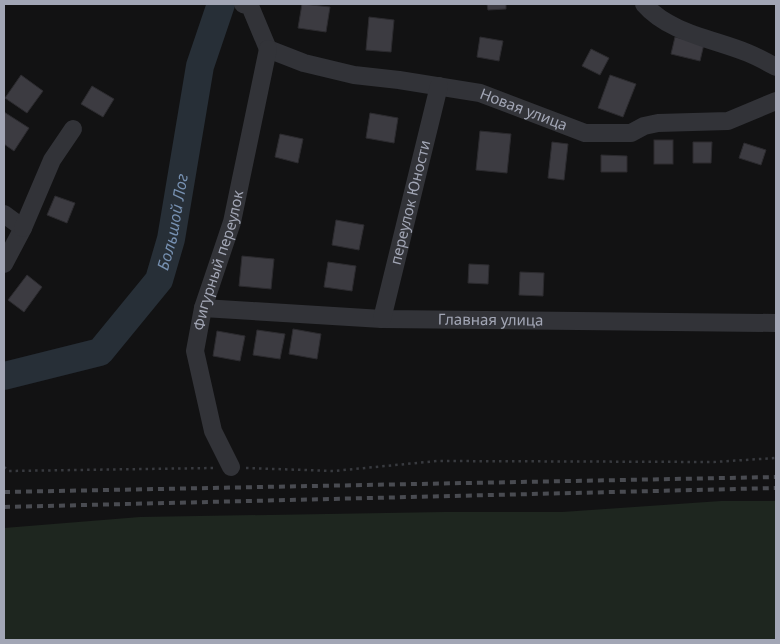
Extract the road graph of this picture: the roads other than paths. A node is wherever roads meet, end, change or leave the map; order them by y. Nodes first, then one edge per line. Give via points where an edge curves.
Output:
1 (248, 4) edge
2 (644, 4) edge
3 (268, 49) junction
4 (776, 67) edge
5 (439, 86) junction
6 (776, 101) edge
7 (73, 129) dead end
8 (4, 214) edge
9 (23, 228) junction
10 (4, 264) edge
11 (203, 308) junction
12 (382, 319) junction
13 (776, 323) edge
14 (231, 467) road end

1 - 3 street
2 - 4 street via 653,14 689,33 749,53
3 - 5 street, Новая улица via 354,75
3 - 11 street, Фигурный переулок via 232,222
5 - 6 street, Новая улица via 480,93 585,133 614,135 631,134 644,126 658,123 728,121
5 - 12 street, переулок Юности
7 - 9 street via 52,160
8 - 9 street
9 - 10 street
11 - 12 street, Главная улица
11 - 14 street, Фигурный переулок via 195,352 213,431
12 - 13 street, Главная улица

